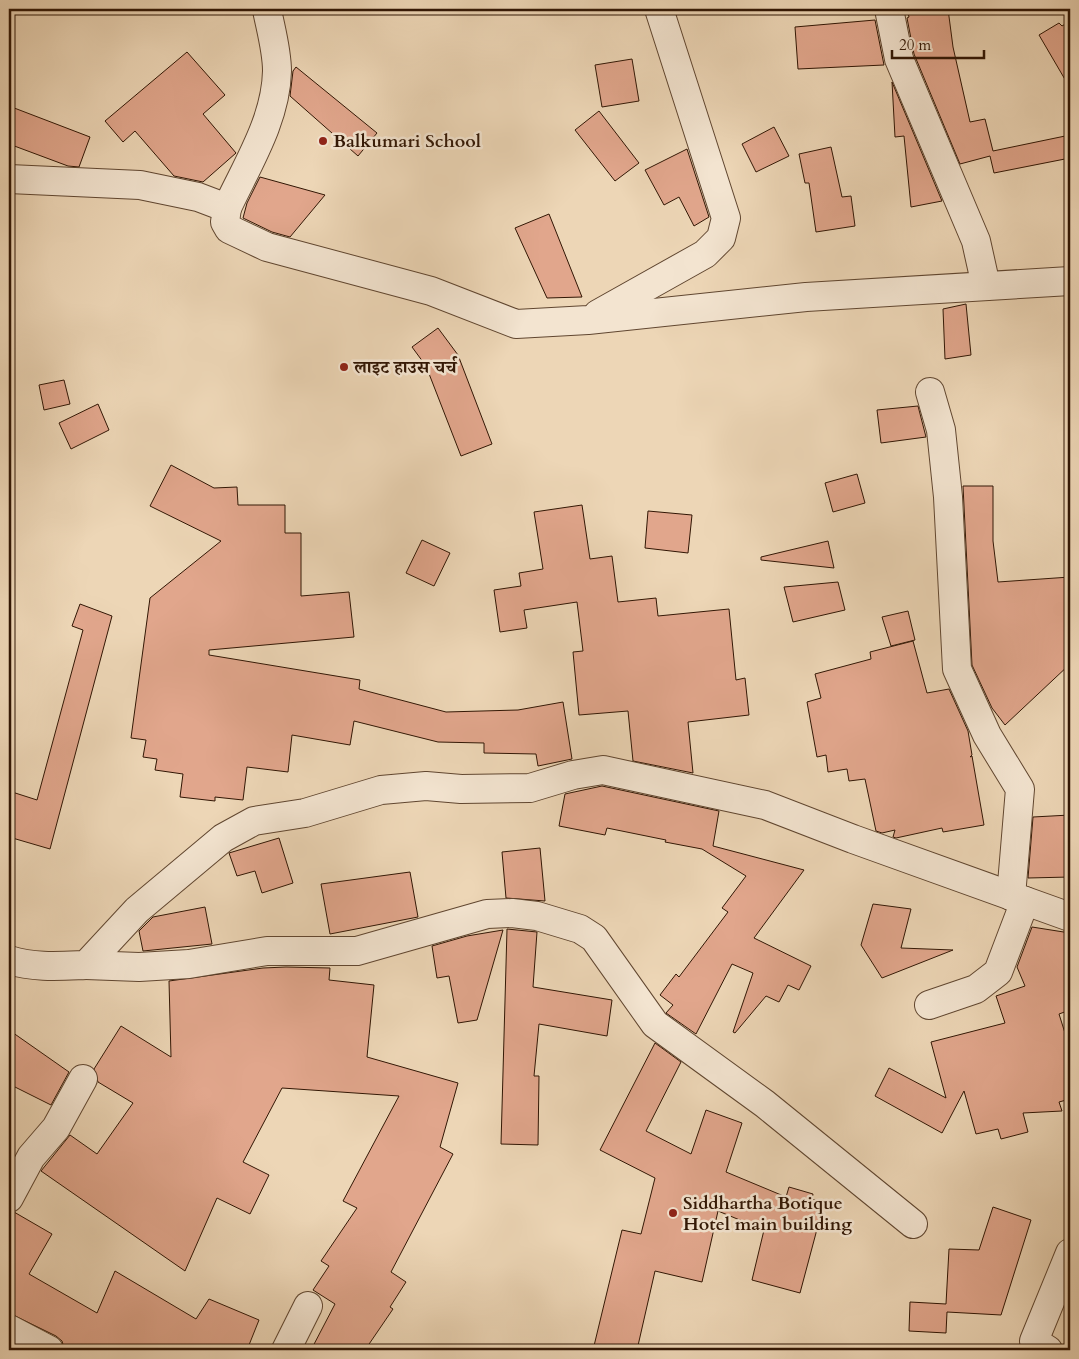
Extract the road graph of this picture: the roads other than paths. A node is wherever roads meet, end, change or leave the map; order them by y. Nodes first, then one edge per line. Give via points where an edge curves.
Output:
1 (659, 9) edge
2 (889, 9) edge
3 (267, 10) dead end
4 (9, 179) edge
5 (227, 208) junction
6 (1070, 281) edge
7 (986, 286) junction
8 (588, 320) junction
9 (930, 392) dead end
10 (1018, 898) junction
11 (1070, 917) edge
12 (9, 960) edge
13 (86, 965) junction
14 (929, 1005) dead end
15 (83, 1079) dead end
16 (9, 1198) edge
17 (913, 1224) dead end
18 (1070, 1253) edge
19 (308, 1306) dead end
20 (9, 1329) edge
21 (48, 1350) edge
22 (286, 1350) edge
23 (1048, 1350) edge

1 - 8 street via 726,218 721,238 705,254
2 - 7 street via 899,59 976,241
3 - 5 street via 277,71 272,103 264,130
4 - 5 street via 140,185 198,197
5 - 8 street via 225,222 229,229 267,247 431,291 516,324
6 - 7 street
7 - 8 street via 806,296
9 - 10 street via 941,430 948,497 956,669 987,735 1020,789
10 - 11 street
10 - 13 street via 765,805 603,770 572,775 530,788 426,786 381,790 305,813 254,821 224,838 137,910
10 - 14 street via 998,972 976,989
12 - 13 street via 48,967
13 - 17 street via 138,967 189,964 267,951 357,951 487,914 537,916 580,929 594,938 655,1024 765,1104
15 - 16 street via 56,1128 31,1157
18 - 23 street via 1034,1341
19 - 22 street
20 - 21 street

